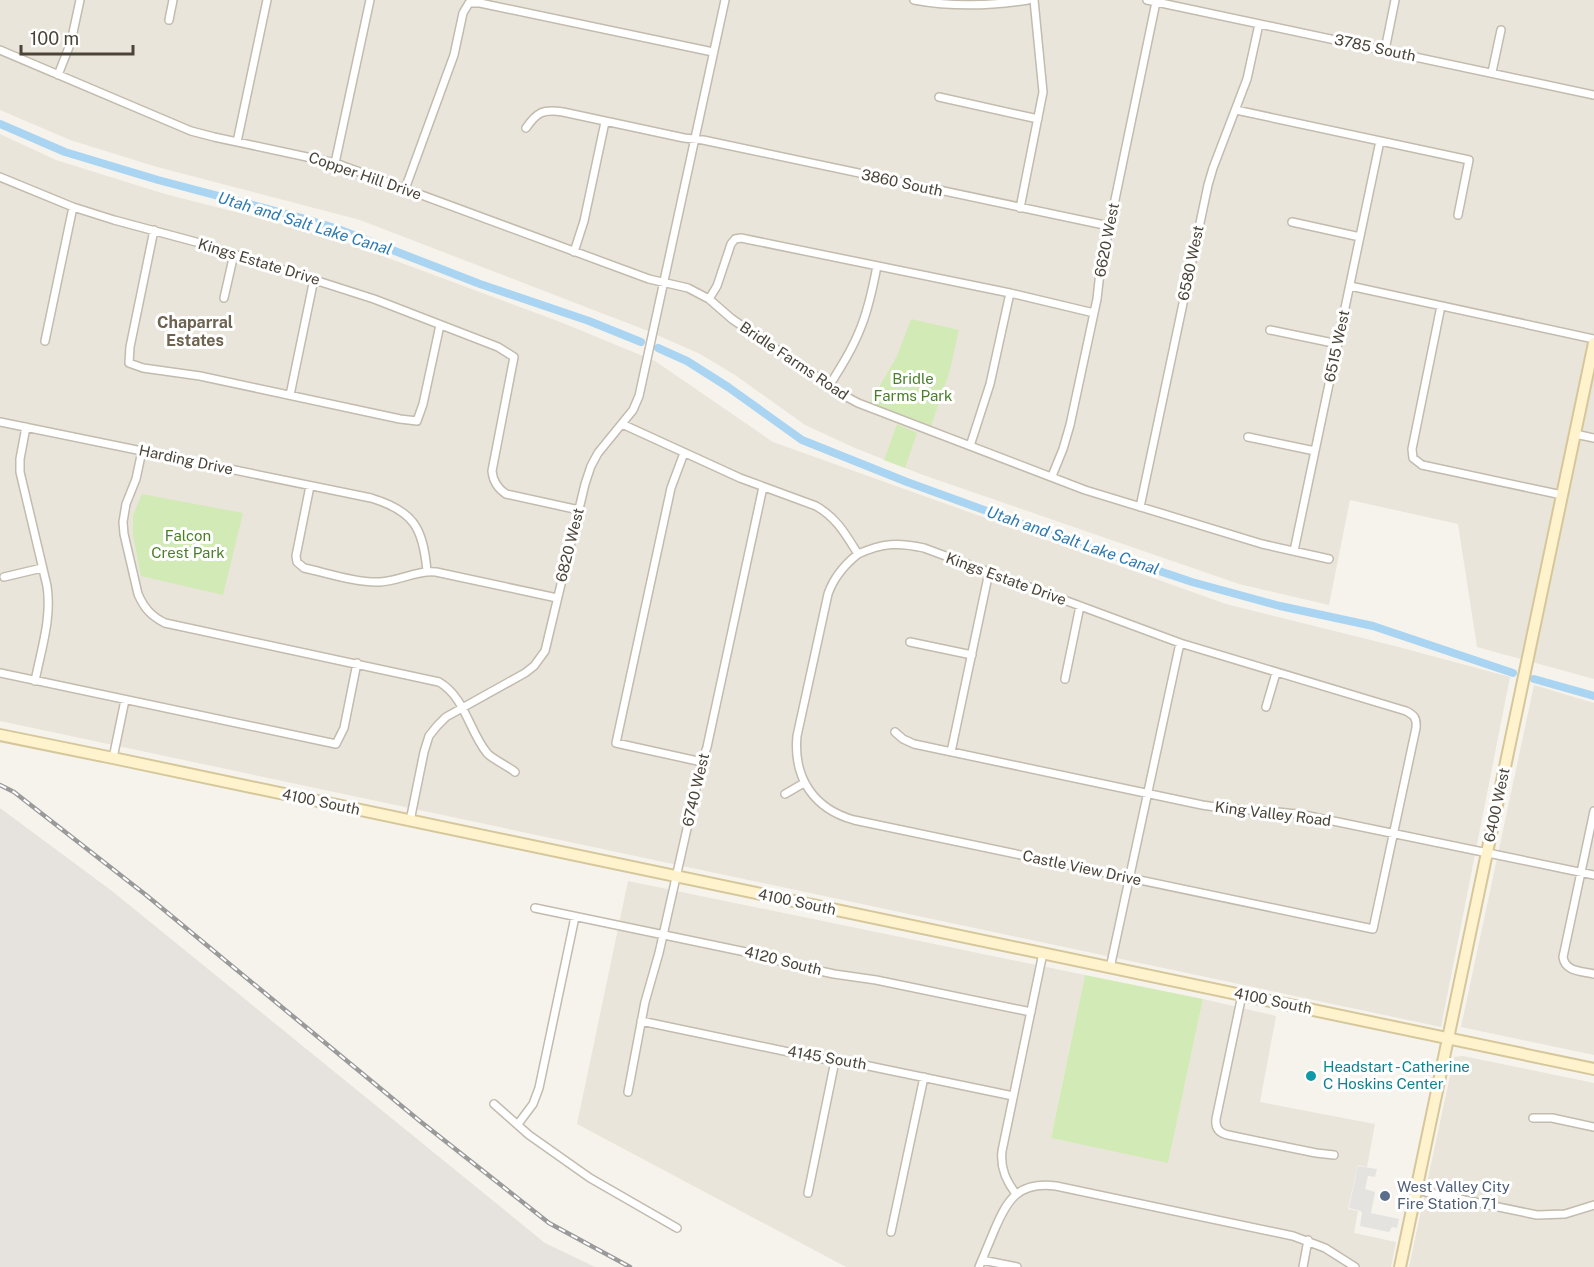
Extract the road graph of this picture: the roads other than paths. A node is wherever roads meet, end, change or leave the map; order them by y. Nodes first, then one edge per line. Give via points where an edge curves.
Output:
1 (81, 0) edge
2 (173, 0) edge
3 (267, 0) edge
4 (370, 0) edge
5 (725, 0) edge
6 (914, 0) edge
7 (1028, 0) edge
8 (1034, 0) edge
9 (1147, 0) edge
10 (1395, 0) edge
11 (1156, 2) junction
12 (169, 20) dead end
13 (1259, 24) junction
14 (1501, 30) dead end
15 (0, 50) edge
16 (1385, 50) junction
17 (713, 52) junction
18 (1492, 72) junction
19 (58, 75) junction
20 (1594, 95) edge
21 (939, 97) dead end
22 (1236, 110) junction
23 (1038, 119) junction
24 (606, 122) junction
25 (526, 128) dead end
26 (694, 140) junction
27 (1380, 141) junction
28 (237, 142) junction
29 (336, 163) junction
30 (0, 177) edge
31 (405, 189) junction
32 (73, 207) junction
33 (1020, 208) junction
34 (1458, 215) dead end
35 (1292, 222) dead end
36 (1109, 226) junction
37 (154, 230) junction
38 (1360, 237) junction
39 (574, 252) junction
40 (234, 254) junction
41 (877, 266) junction
42 (315, 279) junction
43 (663, 283) junction
44 (1350, 286) junction
45 (1010, 293) junction
46 (224, 297) dead end
47 (710, 299) junction
48 (1441, 306) junction
49 (1094, 313) junction
50 (440, 324) junction
51 (1270, 330) dead end
52 (1594, 339) edge
53 (45, 341) dead end
54 (1594, 343) edge
55 (1338, 344) junction
56 (829, 386) junction
57 (290, 395) junction
58 (0, 422) edge
59 (622, 424) junction
60 (26, 427) junction
61 (1575, 434) junction
62 (1248, 437) dead end
63 (1594, 438) edge
64 (970, 446) junction
65 (142, 451) junction
66 (1315, 451) junction
67 (684, 453) junction
68 (1052, 476) junction
69 (310, 486) junction
70 (763, 487) junction
71 (1562, 495) junction
72 (1140, 507) junction
73 (579, 510) junction
74 (1294, 551) junction
75 (858, 554) junction
76 (1329, 559) dead end
77 (42, 568) junction
78 (427, 571) junction
79 (989, 572) junction
80 (4, 577) dead end
81 (557, 598) junction
82 (1080, 606) junction
83 (910, 642) dead end
84 (1180, 643) junction
85 (972, 655) junction
86 (357, 663) junction
87 (1276, 673) junction
88 (0, 674) edge
89 (1065, 680) dead end
90 (35, 681) junction
91 (125, 700) junction
92 (1266, 707) dead end
93 (462, 709) junction
94 (895, 732) dead end
95 (0, 735) edge
96 (951, 752) junction
97 (113, 758) junction
98 (702, 762) junction
99 (515, 772) dead end
100 (804, 783) junction
101 (785, 794) dead end
102 (1148, 794) junction
103 (1594, 811) edge
104 (410, 821) junction
105 (1394, 833) junction
106 (1487, 853) junction
107 (1581, 872) junction
108 (1594, 875) edge
109 (676, 876) junction
110 (1130, 878) junction
111 (535, 908) dead end
112 (575, 917) junction
113 (663, 935) junction
114 (1043, 953) junction
115 (1110, 968) junction
116 (1594, 974) edge
117 (1242, 995) junction
118 (1031, 1012) junction
119 (641, 1021) junction
120 (1448, 1038) junction
121 (836, 1061) junction
122 (1594, 1069) edge
123 (924, 1077) junction
124 (628, 1092) dead end
125 (1013, 1096) junction
126 (494, 1104) dead end
127 (1533, 1118) dead end
128 (518, 1124) junction
129 (1594, 1127) edge
130 (1334, 1155) dead end
131 (1416, 1191) junction
132 (808, 1193) dead end
133 (1016, 1194) junction
134 (1594, 1205) edge
135 (677, 1228) dead end
136 (891, 1232) dead end
137 (1308, 1240) junction
138 (981, 1263) edge
139 (1017, 1267) edge
140 (1303, 1267) edge
141 (1355, 1267) edge
142 (1400, 1267) edge

1 - 19 street
2 - 12 street
3 - 28 street
4 - 29 street
5 - 17 street, 6820 West
6 - 7 street via 965,6
8 - 23 street via 1043,87
9 - 11 street, 3785 South
10 - 16 street
11 - 13 street, 3785 South
11 - 36 street, 6620 West
13 - 16 street, 3785 South
13 - 22 street, 6580 West via 1249,74
14 - 18 street
15 - 19 street, Copper Hill Drive
16 - 18 street, 3785 South
17 - 26 street, 6820 West
17 - 31 street via 469,3 463,13 454,56
18 - 20 street, 3785 South
19 - 28 street, Copper Hill Drive via 191,131
21 - 23 street
22 - 27 street
22 - 72 street, 6580 West via 1208,185
23 - 33 street
24 - 25 street, 3860 South via 546,111 536,115
24 - 26 street, 3860 South
24 - 39 street
26 - 33 street, 3860 South
26 - 43 street, 6820 West
27 - 34 street via 1469,160
27 - 38 street, 6515 West
28 - 29 street, Copper Hill Drive
29 - 31 street, Copper Hill Drive
30 - 32 street, Kings Estate Drive
31 - 39 street, Copper Hill Drive
32 - 37 street, Kings Estate Drive
32 - 53 street
33 - 36 street, 3860 South
35 - 38 street
36 - 49 street, 6620 West
37 - 40 street, Kings Estate Drive
37 - 57 street via 129,363
38 - 44 street, 6515 West
39 - 43 street, Copper Hill Drive
40 - 42 street, Kings Estate Drive
40 - 46 street
41 - 45 street
41 - 47 street via 735,239
41 - 56 street via 861,327
42 - 50 street, Kings Estate Drive
42 - 57 street
43 - 47 street, Bridle Farms Road
43 - 59 street, 6820 West via 639,396
44 - 48 street
44 - 55 street, 6515 West
45 - 49 street
45 - 64 street via 989,389
47 - 56 street, Bridle Farms Road via 732,319
48 - 52 street
48 - 71 street via 1413,458 1422,465
49 - 68 street, 6620 West via 1068,433
50 - 57 street via 417,421
50 - 73 street, Kings Estate Drive via 514,357 492,471 495,483 506,494
51 - 55 street
54 - 61 main road, 6400 West
55 - 66 street, 6515 West
56 - 64 street, Bridle Farms Road via 858,403
58 - 60 street, Harding Drive
59 - 67 street
59 - 73 street, 6820 West via 591,466
60 - 65 street, Harding Drive
60 - 77 street via 20,472
61 - 63 street
61 - 71 main road, 6400 West
62 - 66 street
64 - 68 street, Bridle Farms Road
65 - 69 street, Harding Drive
65 - 86 street via 123,522 138,594 149,613 165,623
66 - 74 street, 6515 West
67 - 70 street
67 - 98 street via 671,488 616,742
68 - 72 street, Bridle Farms Road
69 - 78 street, Harding Drive via 392,504 415,524 423,539
69 - 78 street via 297,551 299,565 371,582
70 - 75 street via 827,512
70 - 98 street, 6740 West
71 - 106 main road, 6400 West
72 - 74 street, Bridle Farms Road
73 - 81 street, 6820 West
74 - 76 street, Bridle Farms Road
75 - 79 street, Kings Estate Drive via 881,545 906,544
75 - 100 street, Castle View Drive via 837,575 826,600 797,736 797,759
77 - 80 street
77 - 90 street via 49,611
78 - 81 street
79 - 82 street, Kings Estate Drive
79 - 85 street
81 - 93 street, 6820 West via 545,651 534,666
82 - 84 street, Kings Estate Drive
82 - 89 street
83 - 85 street
84 - 87 street, Kings Estate Drive
84 - 102 street
85 - 96 street
86 - 91 street via 344,728 336,744
86 - 93 street via 439,682 449,689
87 - 92 street
87 - 105 street, Kings Estate Drive via 1406,711 1415,717
88 - 90 street
90 - 91 street
91 - 97 street
93 - 99 street via 488,754
93 - 104 street, 6820 West via 446,717 429,736
94 - 96 street, King Valley Road via 914,744
95 - 97 main road, 4100 South
96 - 102 street, King Valley Road
97 - 104 main road, 4100 South
98 - 109 street, 6740 West
100 - 101 street
100 - 110 street, Castle View Drive via 825,807 846,818
102 - 105 street, King Valley Road via 1221,808 1304,815
102 - 110 street
103 - 107 street
104 - 109 main road, 4100 South
105 - 106 street, King Valley Road
105 - 110 street, Castle View Drive via 1373,929
106 - 107 street, King Valley Road
106 - 120 main road, 6400 West
107 - 108 street, King Valley Road
107 - 116 street via 1564,964
109 - 113 street, 6740 West
109 - 114 main road, 4100 South
110 - 115 street
111 - 112 street, 4120 South
112 - 113 street, 4120 South
112 - 128 street via 539,1088
113 - 118 street, 4120 South via 834,974
113 - 119 street, 6740 West
114 - 115 main road, 4100 South
114 - 118 street
115 - 117 main road, 4100 South
117 - 120 main road, 4100 South
117 - 130 street via 1217,1128 1228,1135
118 - 125 street
119 - 121 street, 4145 South
119 - 124 street, 6740 West
120 - 122 main road, 4100 South
120 - 131 main road, 6400 West
121 - 123 street, 4145 South
121 - 132 street
123 - 125 street, 4145 South
123 - 136 street
125 - 133 street via 1001,1163
126 - 128 street
127 - 129 street
128 - 135 street via 590,1178
131 - 134 street via 1537,1215 1565,1214
131 - 142 main road, 6400 West
133 - 137 street via 1037,1186 1056,1186
133 - 138 street via 1003,1209
137 - 140 street
137 - 141 street
138 - 139 street

